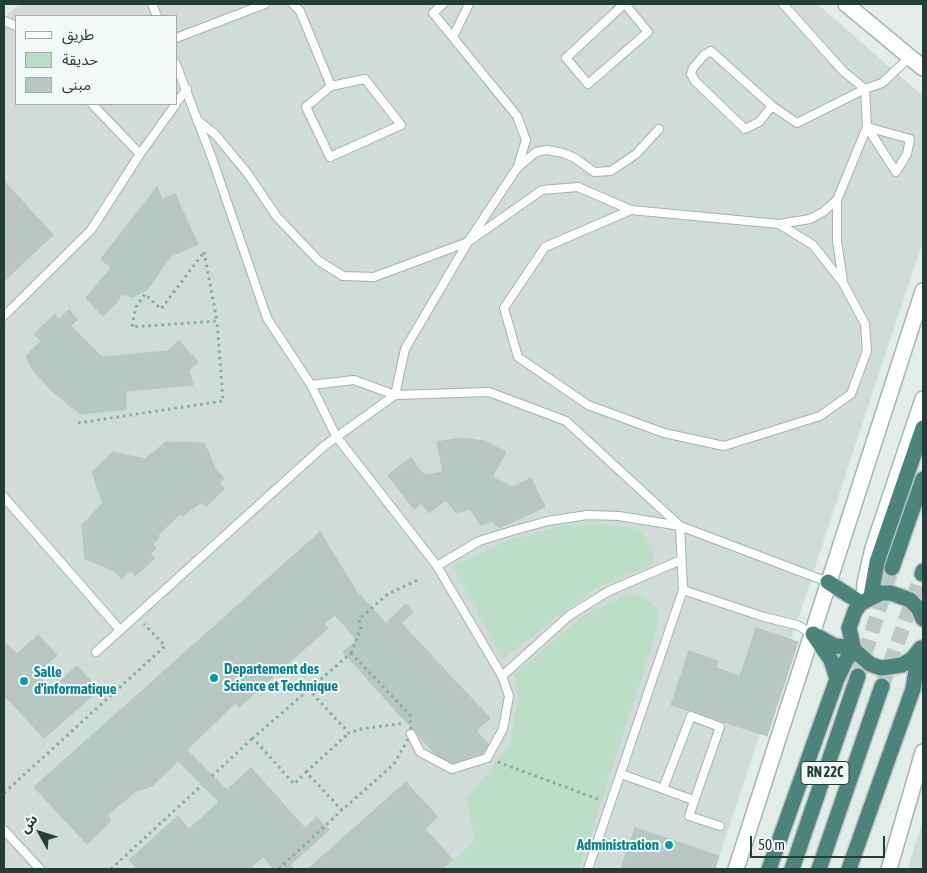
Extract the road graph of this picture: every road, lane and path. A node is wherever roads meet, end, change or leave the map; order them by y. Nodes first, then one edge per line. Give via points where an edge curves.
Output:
1 (265, 4) edge
2 (293, 4) edge
3 (443, 4) edge
4 (469, 4) edge
5 (624, 4) edge
6 (783, 4) edge
7 (846, 4) edge
8 (178, 37) edge
9 (453, 38) junction
10 (909, 58) junction
11 (923, 68) edge
12 (178, 69) edge
13 (331, 86) junction
14 (187, 89) junction
15 (865, 89) junction
16 (178, 101) edge
17 (93, 105) edge
18 (175, 105) edge
19 (772, 106) junction
20 (197, 120) junction
21 (867, 126) junction
22 (659, 129) dead end
23 (140, 154) junction
24 (517, 168) junction
25 (837, 200) junction
26 (631, 210) junction
27 (778, 224) junction
28 (468, 242) junction
29 (843, 283) junction
30 (923, 291) edge
31 (4, 316) edge
32 (217, 321) junction
33 (310, 385) junction
34 (395, 394) junction
35 (923, 399) edge
36 (78, 423) dead end
37 (923, 428) edge
38 (336, 436) junction
39 (923, 479) edge
40 (4, 496) edge
41 (680, 526) junction
42 (681, 560) junction
43 (437, 566) junction
44 (892, 568) tunnel mouth
45 (420, 579) dead end
46 (828, 582) junction
47 (683, 590) junction
48 (865, 600) junction
49 (137, 616) junction
50 (923, 620) edge
51 (120, 630) junction
52 (813, 634) junction
53 (921, 646) edge
54 (854, 648) junction
55 (96, 652) dead end
56 (351, 653) junction
57 (502, 676) junction
58 (858, 676) tunnel mouth
59 (837, 679) junction
60 (882, 686) tunnel mouth
61 (308, 689) junction
62 (410, 722) junction
63 (349, 733) junction
64 (411, 734) junction
65 (253, 738) junction
66 (923, 752) edge
67 (487, 758) junction
68 (306, 772) junction
69 (621, 774) junction
70 (212, 776) dead end
71 (202, 785) dead end
72 (664, 789) junction
73 (4, 793) edge
74 (694, 800) junction
75 (610, 804) junction
76 (342, 810) junction
77 (720, 826) dead end
78 (4, 830) edge
79 (40, 869) edge
80 (111, 869) edge
81 (279, 869) edge
82 (588, 869) edge
83 (736, 869) edge
84 (770, 869) edge
85 (792, 869) edge
86 (819, 869) edge
87 (849, 869) edge
88 (889, 869) edge

1 - 8 lane
2 - 13 lane via 300,11
3 - 9 lane via 433,13
4 - 9 lane
5 - 5 lane via 566,58 588,84 648,32
6 - 15 lane via 843,71
7 - 10 main road
9 - 24 lane via 516,116 526,140
10 - 11 main road
10 - 15 lane via 882,83
12 - 14 lane
13 - 13 lane via 365,78 401,125 330,157 306,107
14 - 16 lane
14 - 20 lane
15 - 19 lane via 797,123
15 - 21 lane
17 - 23 lane
18 - 23 lane
19 - 19 lane via 711,51 693,68 691,74 695,81 745,129 759,122
20 - 28 lane via 220,141 295,238 319,261 343,276 374,277
20 - 33 lane via 267,318
21 - 21 lane via 885,153 896,172 907,154 910,138
21 - 25 lane
22 - 24 lane via 636,154 611,171 594,172 575,158 547,150 536,152
23 - 31 lane via 91,230
24 - 28 lane
25 - 27 lane via 810,219
25 - 29 lane via 837,240
26 - 27 lane
26 - 28 lane via 578,187 542,190
26 - 29 lane via 545,247 504,308 518,357 588,405 664,433 724,446 820,416 851,394 867,351 865,324
27 - 29 lane via 813,245
28 - 34 lane via 405,349
30 - 46 main road
32 - 32 path via 204,252 161,309 146,294 136,306 132,327
32 - 36 path via 223,401
33 - 34 lane via 354,380
33 - 38 lane
34 - 38 lane
34 - 41 lane via 489,392 566,420
35 - 48 main road via 875,540 865,583
37 - 48 highway
38 - 43 lane
38 - 49 lane
39 - 44 highway
40 - 51 lane
41 - 42 lane
41 - 43 lane via 618,516 587,515 548,521 479,541
41 - 46 lane
42 - 47 lane
42 - 57 lane via 609,591 570,615
43 - 57 lane
45 - 56 path via 388,594 359,619 361,628
46 - 48 highway
46 - 52 main road
47 - 52 lane via 797,625
47 - 69 lane
48 - 50 highway via 881,593 901,595 918,608
48 - 54 highway via 855,610 849,628
49 - 51 lane
49 - 73 path via 165,646
51 - 55 lane
52 - 54 highway via 835,646
52 - 59 highway via 831,660
52 - 83 main road
53 - 54 highway via 912,659 892,668 870,664
53 - 87 highway via 913,689
54 - 59 highway
56 - 61 path
56 - 62 path via 410,715
57 - 67 lane via 509,696 502,729
58 - 85 highway, RN 22C
59 - 84 highway
60 - 86 highway, RN 22C
61 - 63 path
61 - 65 path
62 - 63 path
62 - 64 path
63 - 68 path
64 - 67 lane via 420,752 452,769
64 - 76 path via 394,764
65 - 68 path via 294,784
65 - 70 path
66 - 88 main road
67 - 75 path
68 - 76 path
69 - 72 lane
69 - 75 lane
71 - 80 path
72 - 74 lane
72 - 74 lane via 690,716 720,727
74 - 77 lane via 689,816
75 - 82 lane
76 - 81 path
78 - 79 lane

